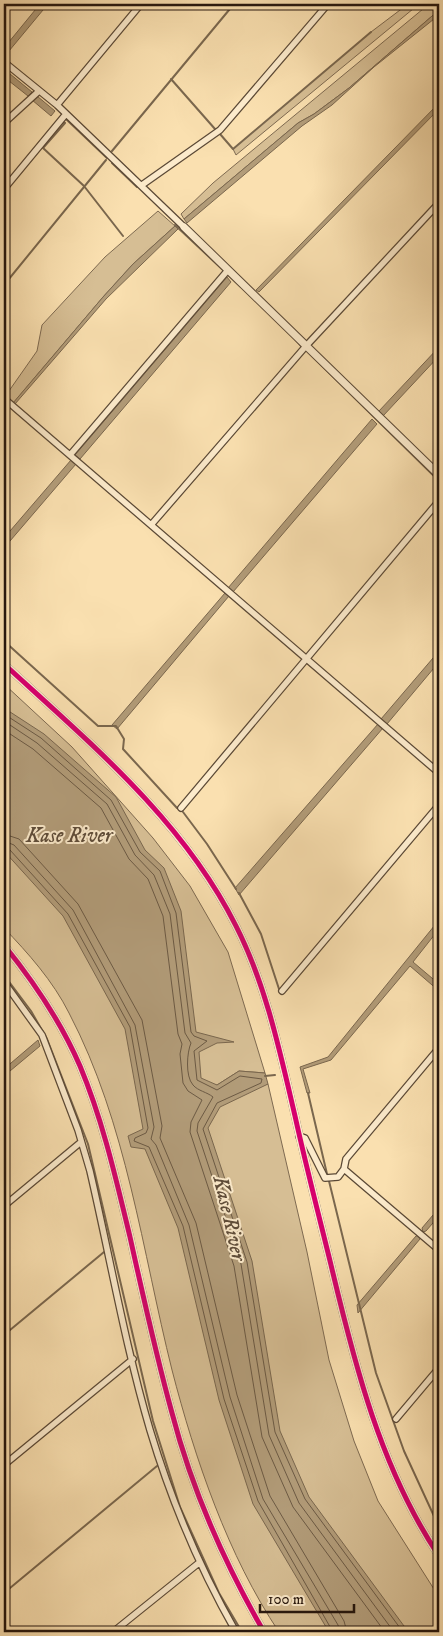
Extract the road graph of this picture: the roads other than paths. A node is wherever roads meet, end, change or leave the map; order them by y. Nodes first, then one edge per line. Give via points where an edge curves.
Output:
1 (141, 4) edge
2 (328, 4) edge
3 (4, 62) edge
4 (39, 91) junction
5 (57, 105) junction
6 (66, 114) junction
7 (4, 123) edge
8 (142, 185) junction
9 (4, 189) edge
10 (439, 203) edge
11 (184, 227) joint
12 (228, 270) junction
13 (306, 346) junction
14 (7, 402) dead end
15 (70, 455) junction
16 (439, 475) edge
17 (439, 502) edge
18 (151, 524) junction
19 (306, 658) junction
20 (4, 664) edge
21 (439, 773) edge
22 (439, 805) edge
23 (181, 808) dead end
24 (4, 945) edge
25 (4, 982) edge
26 (282, 991) dead end
27 (439, 1048) edge
28 (300, 1136) junction
29 (81, 1142) junction
30 (344, 1169) junction
31 (4, 1206) edge
32 (439, 1250) edge
33 (133, 1360) junction
34 (439, 1368) edge
35 (396, 1419) dead end
36 (4, 1465) edge
37 (439, 1556) edge
38 (200, 1562) junction
39 (114, 1632) edge
40 (236, 1632) edge
41 (264, 1632) edge

1 - 5 street
2 - 8 street via 220,130
3 - 4 street
4 - 5 street
4 - 7 street
5 - 6 street
6 - 8 street
6 - 9 street
8 - 11 street
10 - 13 street
11 - 12 street
12 - 13 street
12 - 15 street
13 - 16 street
13 - 18 street
14 - 15 street
15 - 18 street
17 - 19 street
18 - 19 street
19 - 21 street
19 - 23 street
20 - 28 street via 130,782 182,840 206,873 237,927 258,978
22 - 26 street
24 - 41 street via 24,969 61,1027 92,1096 114,1168 157,1358 189,1470 211,1527
25 - 29 street via 42,1035
27 - 30 street via 346,1159
28 - 30 street via 305,1138 324,1178 338,1177
28 - 37 street via 365,1396 403,1491
29 - 31 street
29 - 33 street
30 - 32 street
33 - 36 street
33 - 38 street via 150,1430 179,1515
34 - 35 street
38 - 39 street
38 - 40 street

